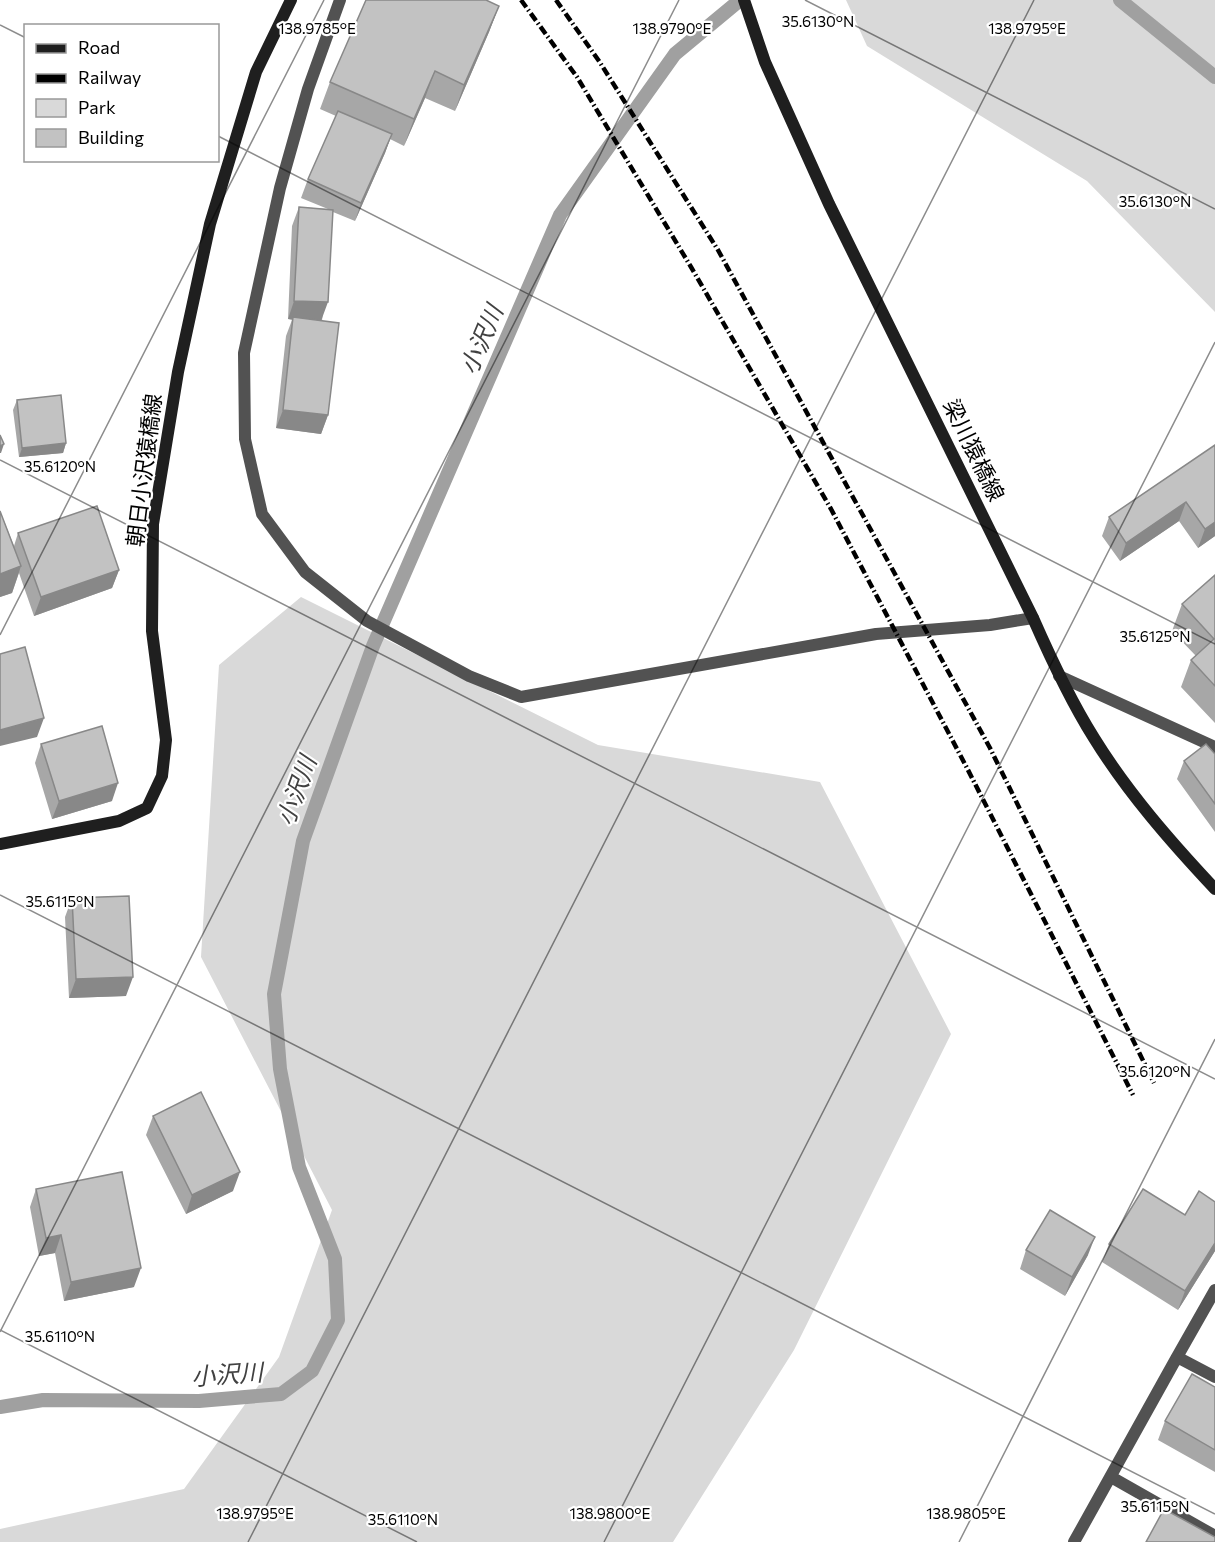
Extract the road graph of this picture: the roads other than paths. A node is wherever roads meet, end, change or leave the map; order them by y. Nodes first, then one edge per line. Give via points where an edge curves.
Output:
1 (291, 0) edge
2 (340, 0) edge
3 (744, 0) edge
4 (1033, 618) junction
5 (1059, 676) junction
6 (1215, 747) edge
7 (0, 844) edge
8 (1215, 889) edge
9 (1215, 1290) edge
10 (1177, 1357) junction
11 (1215, 1377) edge
12 (1111, 1477) junction
13 (1215, 1536) edge
14 (1074, 1542) edge

1 - 7 main road, 朝日小沢猿橋線 via 256,72 236,137 210,224 178,372 153,524 152,631 166,740 162,776 147,808 119,821
2 - 4 street via 308,89 280,188 244,353 245,439 262,514 305,572 368,621 469,676 521,697 876,634
3 - 4 main road, 梁川猿橋線 via 765,62 829,204
4 - 5 main road, 梁川猿橋線
5 - 6 street
5 - 8 main road, 梁川猿橋線 via 1094,738 1138,800
9 - 10 street
10 - 11 street
10 - 12 street
12 - 13 street
12 - 14 street

